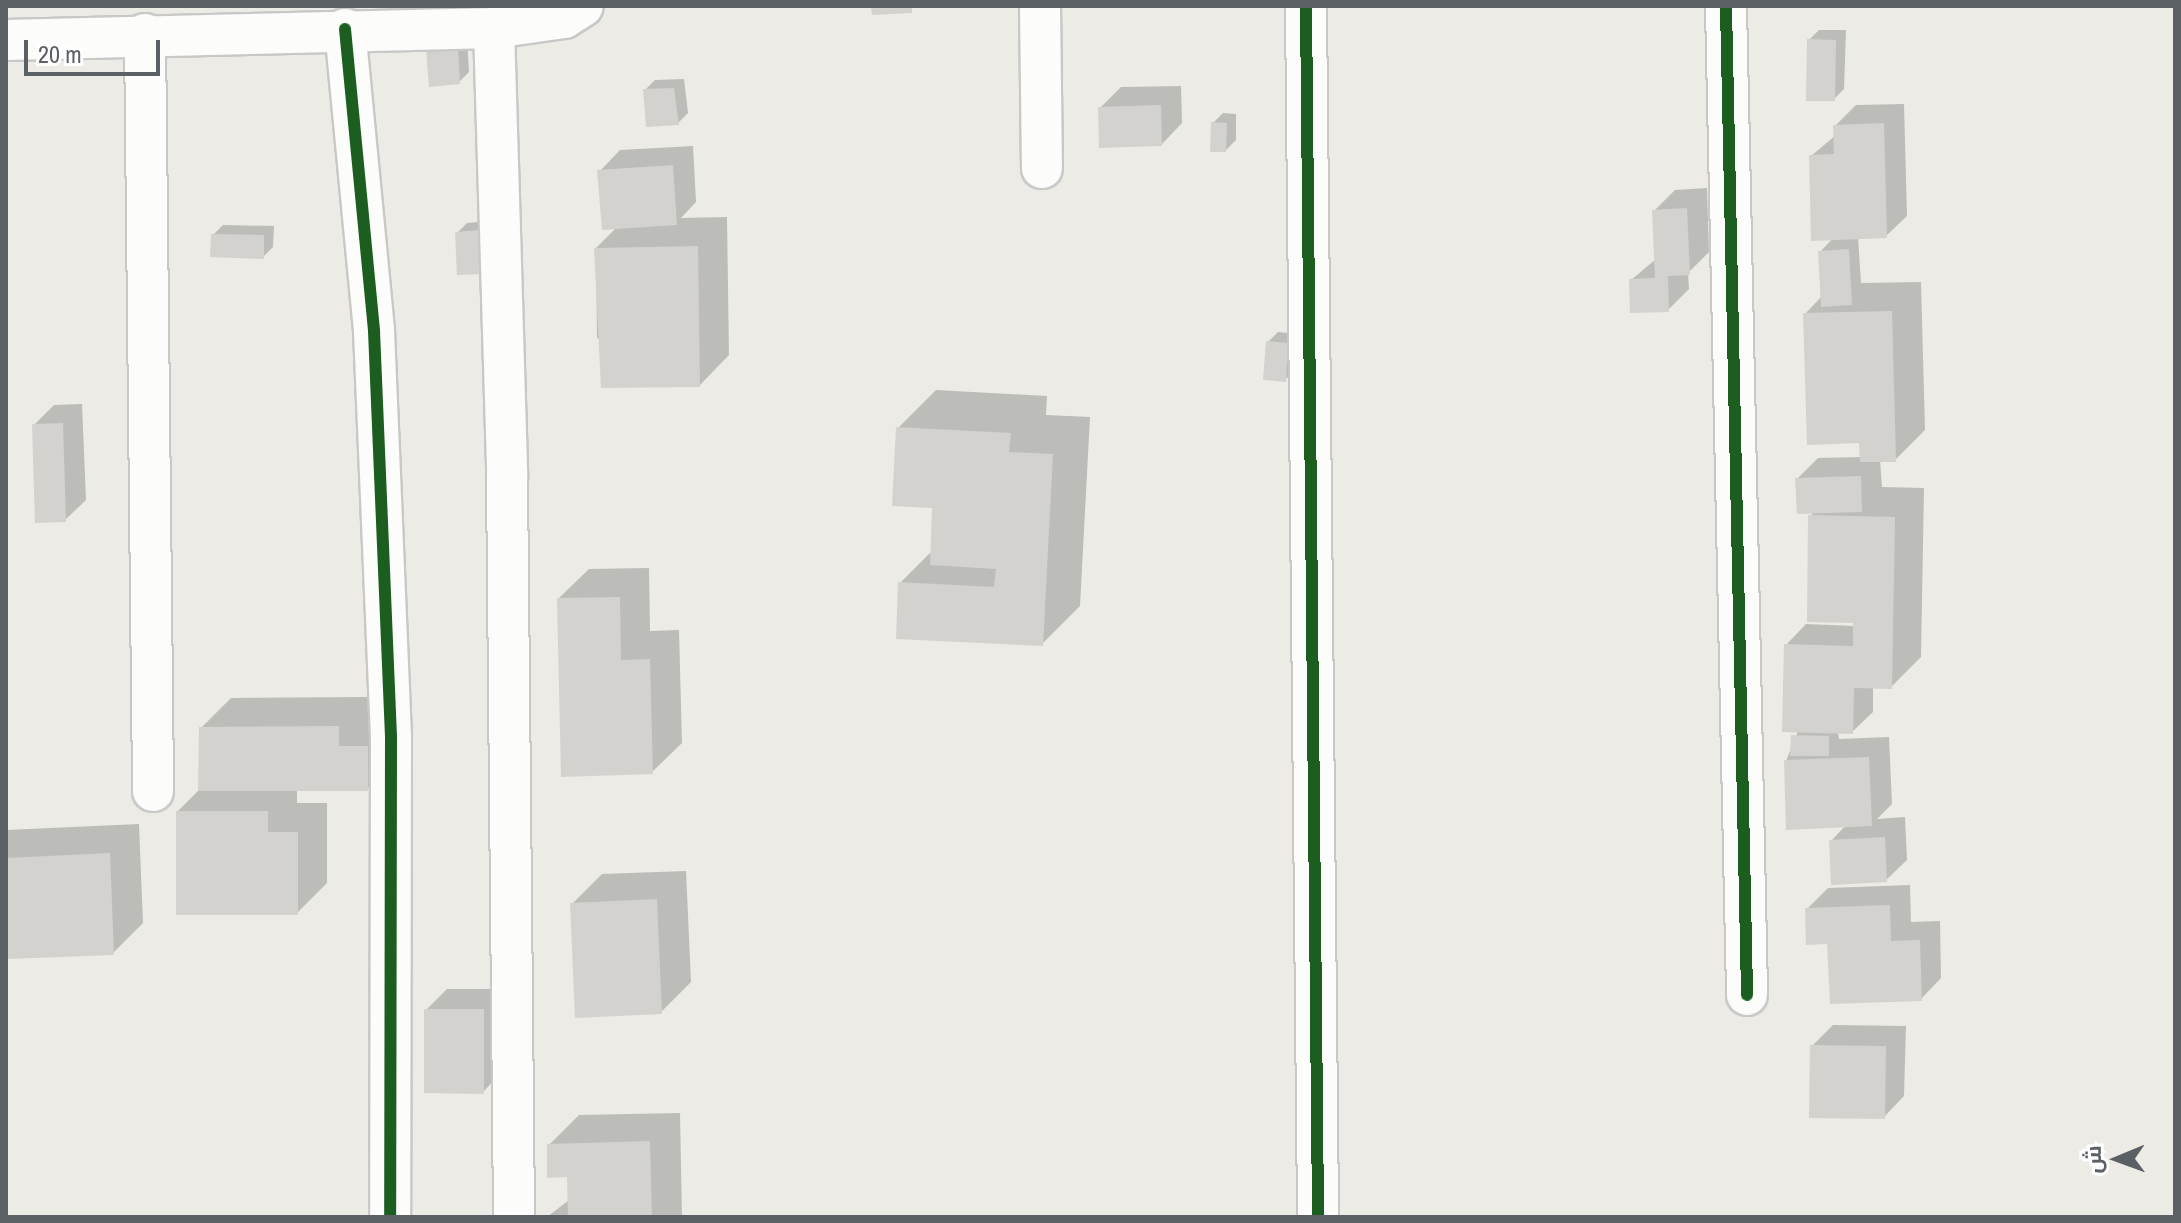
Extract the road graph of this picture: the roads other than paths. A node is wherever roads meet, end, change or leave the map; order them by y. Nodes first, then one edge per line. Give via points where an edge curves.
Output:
1 (583, 6) edge
2 (1040, 6) edge
3 (1306, 6) edge
4 (1726, 6) edge
5 (494, 28) junction
6 (345, 29) junction
7 (145, 34) junction
8 (6, 40) edge
9 (1042, 168) dead end
10 (153, 791) dead end
11 (1747, 995) dead end
12 (390, 1217) edge
13 (514, 1217) edge
14 (1318, 1217) edge

1 - 5 street via 564,18
2 - 9 street
3 - 14 street
4 - 11 street
5 - 6 street
5 - 13 street via 507,476
6 - 7 street
6 - 12 street via 374,331 391,737
7 - 8 street
7 - 10 street

